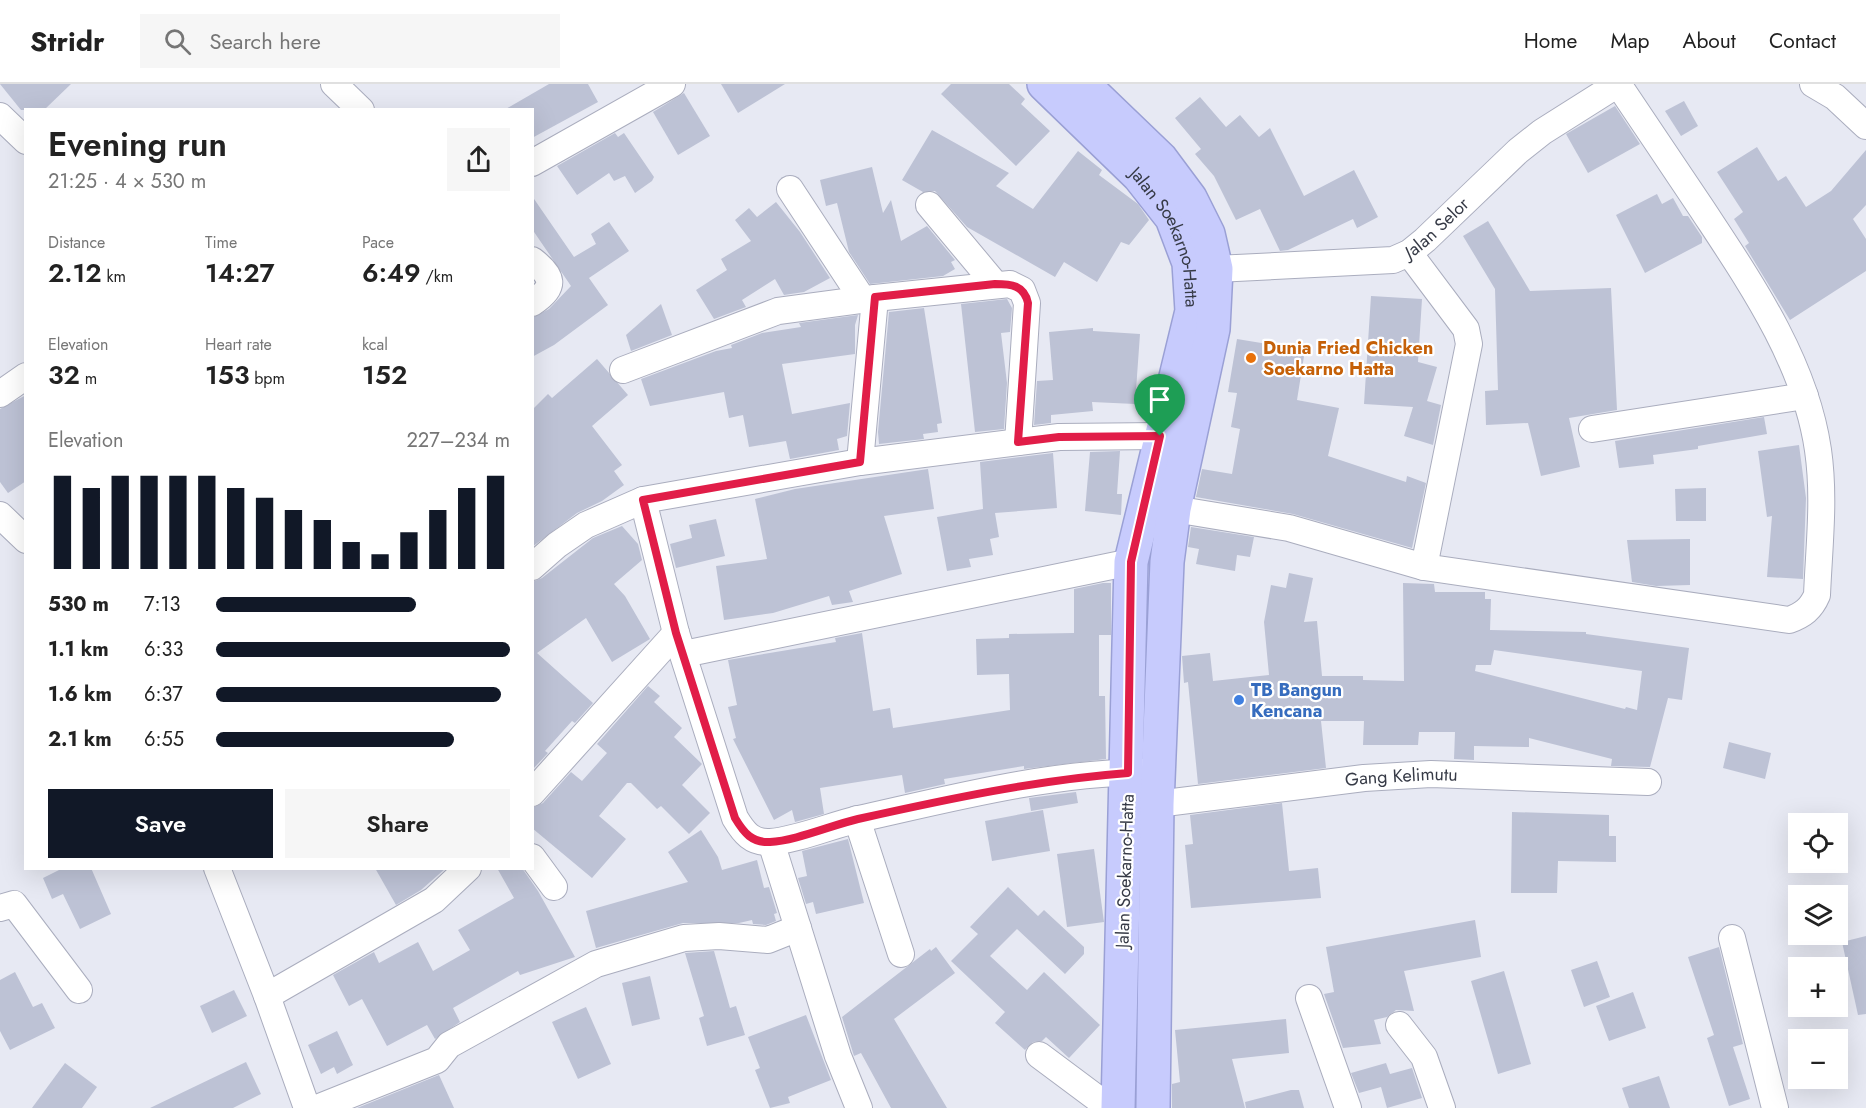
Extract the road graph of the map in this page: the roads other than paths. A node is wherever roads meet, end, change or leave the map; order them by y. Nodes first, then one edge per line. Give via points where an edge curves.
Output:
1 (334, 84) edge
2 (672, 84) edge
3 (1044, 84) edge
4 (1083, 84) edge
5 (1618, 84) edge
6 (1831, 88) edge
7 (360, 108) edge
8 (0, 116) edge
9 (1866, 126) edge
10 (24, 139) edge
11 (534, 162) edge
12 (790, 189) dead end
13 (929, 205) dead end
14 (1409, 253) junction
15 (534, 262) edge
16 (1216, 269) junction
17 (995, 284) junction
18 (869, 299) junction
19 (534, 302) edge
20 (623, 370) dead end
21 (24, 377) edge
22 (0, 394) edge
23 (1804, 396) junction
24 (1592, 429) dead end
25 (1160, 436) junction
26 (1018, 442) junction
27 (860, 462) junction
28 (643, 500) junction
29 (1174, 509) junction
30 (0, 515) edge
31 (24, 538) edge
32 (1131, 562) junction
33 (534, 565) edge
34 (1424, 567) junction
35 (680, 643) junction
36 (1648, 782) dead end
37 (1148, 783) junction
38 (534, 791) edge
39 (857, 819) junction
40 (771, 842) junction
41 (534, 860) edge
42 (218, 870) edge
43 (466, 870) edge
44 (554, 887) dead end
45 (0, 908) edge
46 (798, 928) junction
47 (1732, 938) dead end
48 (901, 954) dead end
49 (79, 990) dead end
50 (267, 996) junction
51 (1309, 998) dead end
52 (1399, 1026) dead end
53 (1040, 1055) dead end
54 (307, 1102) edge
55 (859, 1108) edge
56 (1110, 1108) edge
57 (1118, 1108) edge
58 (1153, 1108) edge
59 (1348, 1108) edge
60 (1443, 1108) edge
61 (1775, 1108) edge

1 - 7 street
2 - 11 street
3 - 25 main road, Jalan Soekarno-Hatta via 1139,176 1172,218 1190,263 1192,310
4 - 16 main road, Jalan Soekarno-Hatta via 1161,159 1190,198 1208,234
5 - 14 street, Jalan Selor via 1518,151
5 - 23 street via 1733,255 1767,313
6 - 9 street
8 - 10 street
12 - 18 street
13 - 17 street
14 - 16 street, Jalan Selor via 1379,263
14 - 34 street via 1466,329 1469,344
15 - 19 street via 546,271 550,285
16 - 29 main road, Jalan Soekarno-Hatta via 1213,329
17 - 18 street
17 - 26 street via 1017,286 1028,303
18 - 20 street via 778,311
18 - 27 street
21 - 22 street
23 - 24 street
23 - 34 street via 1818,448 1822,486 1817,595 1801,616 1789,620
25 - 26 street via 1059,437
25 - 32 main road, Jalan Soekarno-Hatta
26 - 27 street
27 - 28 street
28 - 33 street via 586,525
28 - 35 street
29 - 34 street via 1289,528
29 - 37 main road, Jalan Soekarno-Hatta
30 - 31 street
32 - 35 street
32 - 37 main road, Jalan Soekarno-Hatta
35 - 38 street
35 - 40 street via 735,818 747,836
36 - 37 street, Gang Kelimutu via 1431,774
37 - 39 street, Gang Kelimutu via 1028,783
37 - 57 main road, Jalan Soekarno-Hatta
37 - 58 main road, Jalan Soekarno-Hatta
39 - 40 street, Gang Kelimutu
39 - 48 street
40 - 46 street
41 - 44 street
42 - 50 street
43 - 50 street via 434,900
45 - 49 street via 14,904
46 - 54 street via 768,940 719,936 684,939 596,964 443,1053
46 - 55 street via 838,1056
47 - 61 street
50 - 54 street
51 - 59 street
52 - 60 street via 1424,1057
53 - 56 street

